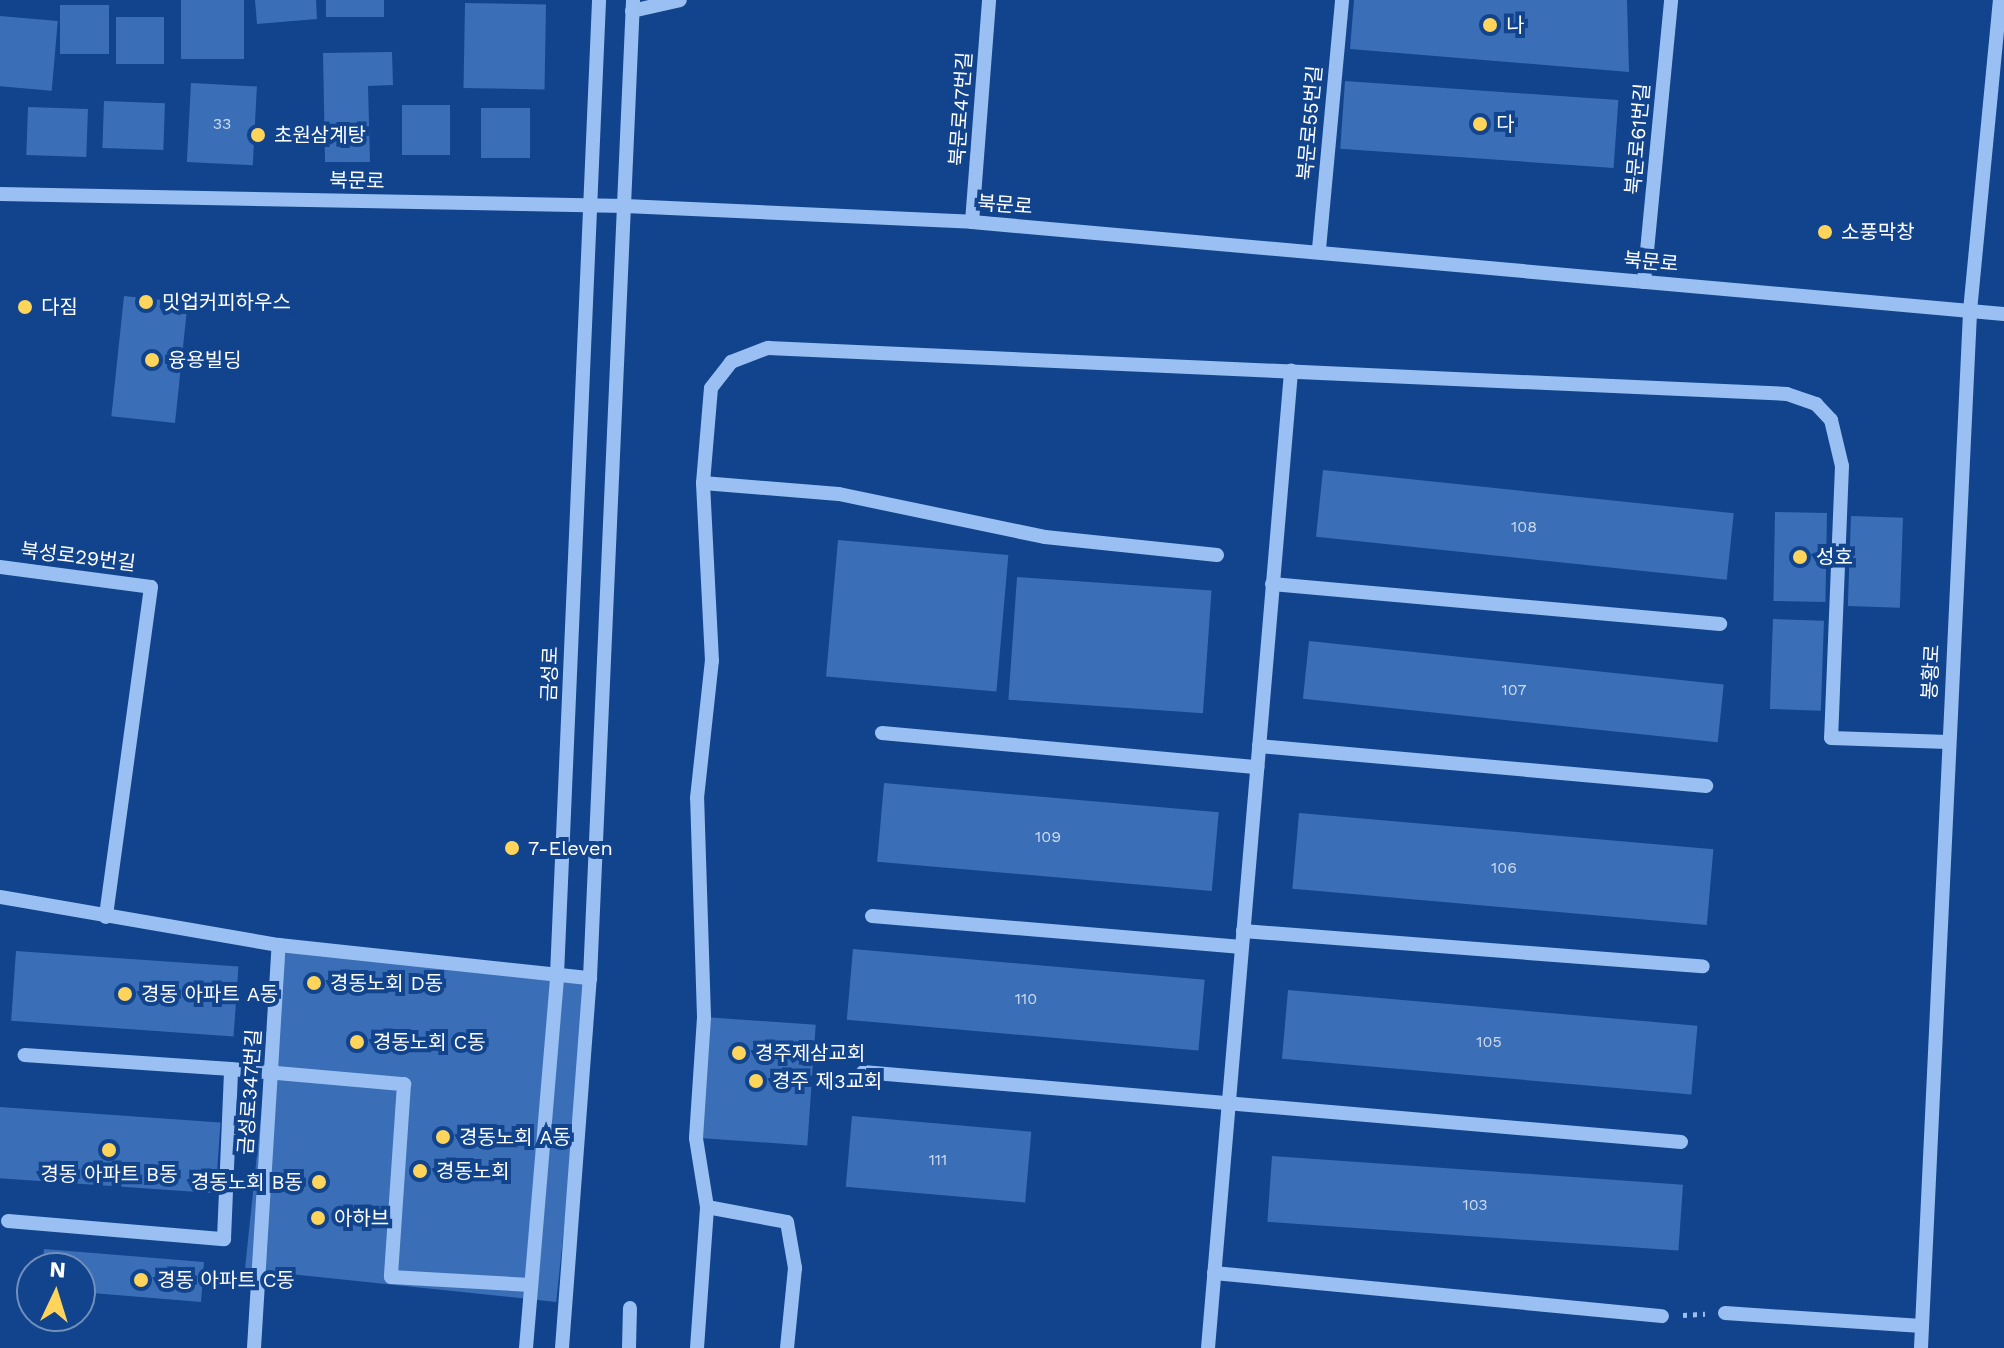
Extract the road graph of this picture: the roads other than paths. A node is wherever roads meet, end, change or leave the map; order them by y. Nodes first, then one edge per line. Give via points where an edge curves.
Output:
1 (599, 0) edge
2 (680, 0) edge
3 (989, 0) edge
4 (1342, 0) edge
5 (1671, 0) edge
6 (2000, 0) edge
7 (633, 5) edge
8 (0, 194) edge
9 (590, 206) junction
10 (625, 206) junction
11 (972, 222) junction
12 (1319, 249) junction
13 (1644, 282) junction
14 (1970, 311) junction
15 (2004, 314) edge
16 (1291, 371) junction
17 (703, 483) junction
18 (1217, 555) dead end
19 (0, 567) edge
20 (1272, 584) junction
21 (1720, 624) dead end
22 (882, 733) dead end
23 (1948, 742) junction
24 (1259, 746) junction
25 (1257, 767) junction
26 (1706, 786) dead end
27 (0, 897) edge
28 (872, 916) dead end
29 (106, 917) junction
30 (1243, 931) junction
31 (279, 945) junction
32 (1242, 947) junction
33 (1703, 966) dead end
34 (557, 975) junction
35 (590, 978) junction
36 (24, 1055) dead end
37 (231, 1069) junction
38 (271, 1071) junction
39 (863, 1072) dead end
40 (1229, 1104) junction
41 (1681, 1142) dead end
42 (707, 1207) junction
43 (8, 1221) dead end
44 (1214, 1273) junction
45 (531, 1285) junction
46 (630, 1308) dead end
47 (1725, 1313) road end
48 (1662, 1316) road end
49 (1922, 1326) junction
50 (255, 1342) edge
51 (526, 1348) edge
52 (562, 1348) edge
53 (629, 1348) edge
54 (697, 1348) edge
55 (787, 1348) edge
56 (1208, 1348) edge
57 (1921, 1348) edge

1 - 9 street, 금성로
2 - 7 street
3 - 11 street, 북문로47번길
4 - 12 street, 북문로55번길
5 - 13 street, 북문로61번길
6 - 14 street, 봉황로
7 - 10 street
8 - 9 street, 북문로
9 - 10 street, 북문로
9 - 34 street, 금성로
10 - 11 street, 북문로
10 - 35 street
11 - 12 street, 북문로
12 - 13 street, 북문로
13 - 14 street, 북문로
14 - 15 street, 북문로
14 - 23 street, 봉황로
16 - 17 street via 768,348 731,362 711,388
16 - 20 street
16 - 23 street via 1787,394 1816,404 1831,420 1842,466 1831,738
17 - 18 street via 839,494 1045,537
17 - 42 street via 712,661 697,798 704,1017 696,1138
19 - 29 street, 북성로29번길 via 151,587
20 - 21 street
20 - 24 street
22 - 25 street
23 - 49 street, 봉황로
24 - 25 street
24 - 26 street
25 - 30 street
27 - 29 street
28 - 32 street
29 - 31 street
30 - 32 street
30 - 33 street
31 - 34 street
31 - 38 street, 금성로347번길
32 - 40 street
34 - 35 street
34 - 45 street, 금성로
35 - 52 street
36 - 37 street
37 - 38 street
37 - 43 street via 224,1239
38 - 45 street via 404,1084 391,1277
38 - 50 street, 금성로347번길
39 - 40 street
40 - 41 street
40 - 44 street
42 - 54 street
42 - 55 street via 787,1222 795,1268
44 - 48 street
44 - 56 street
45 - 51 street, 금성로
46 - 53 street
47 - 49 street
49 - 57 street, 봉황로

